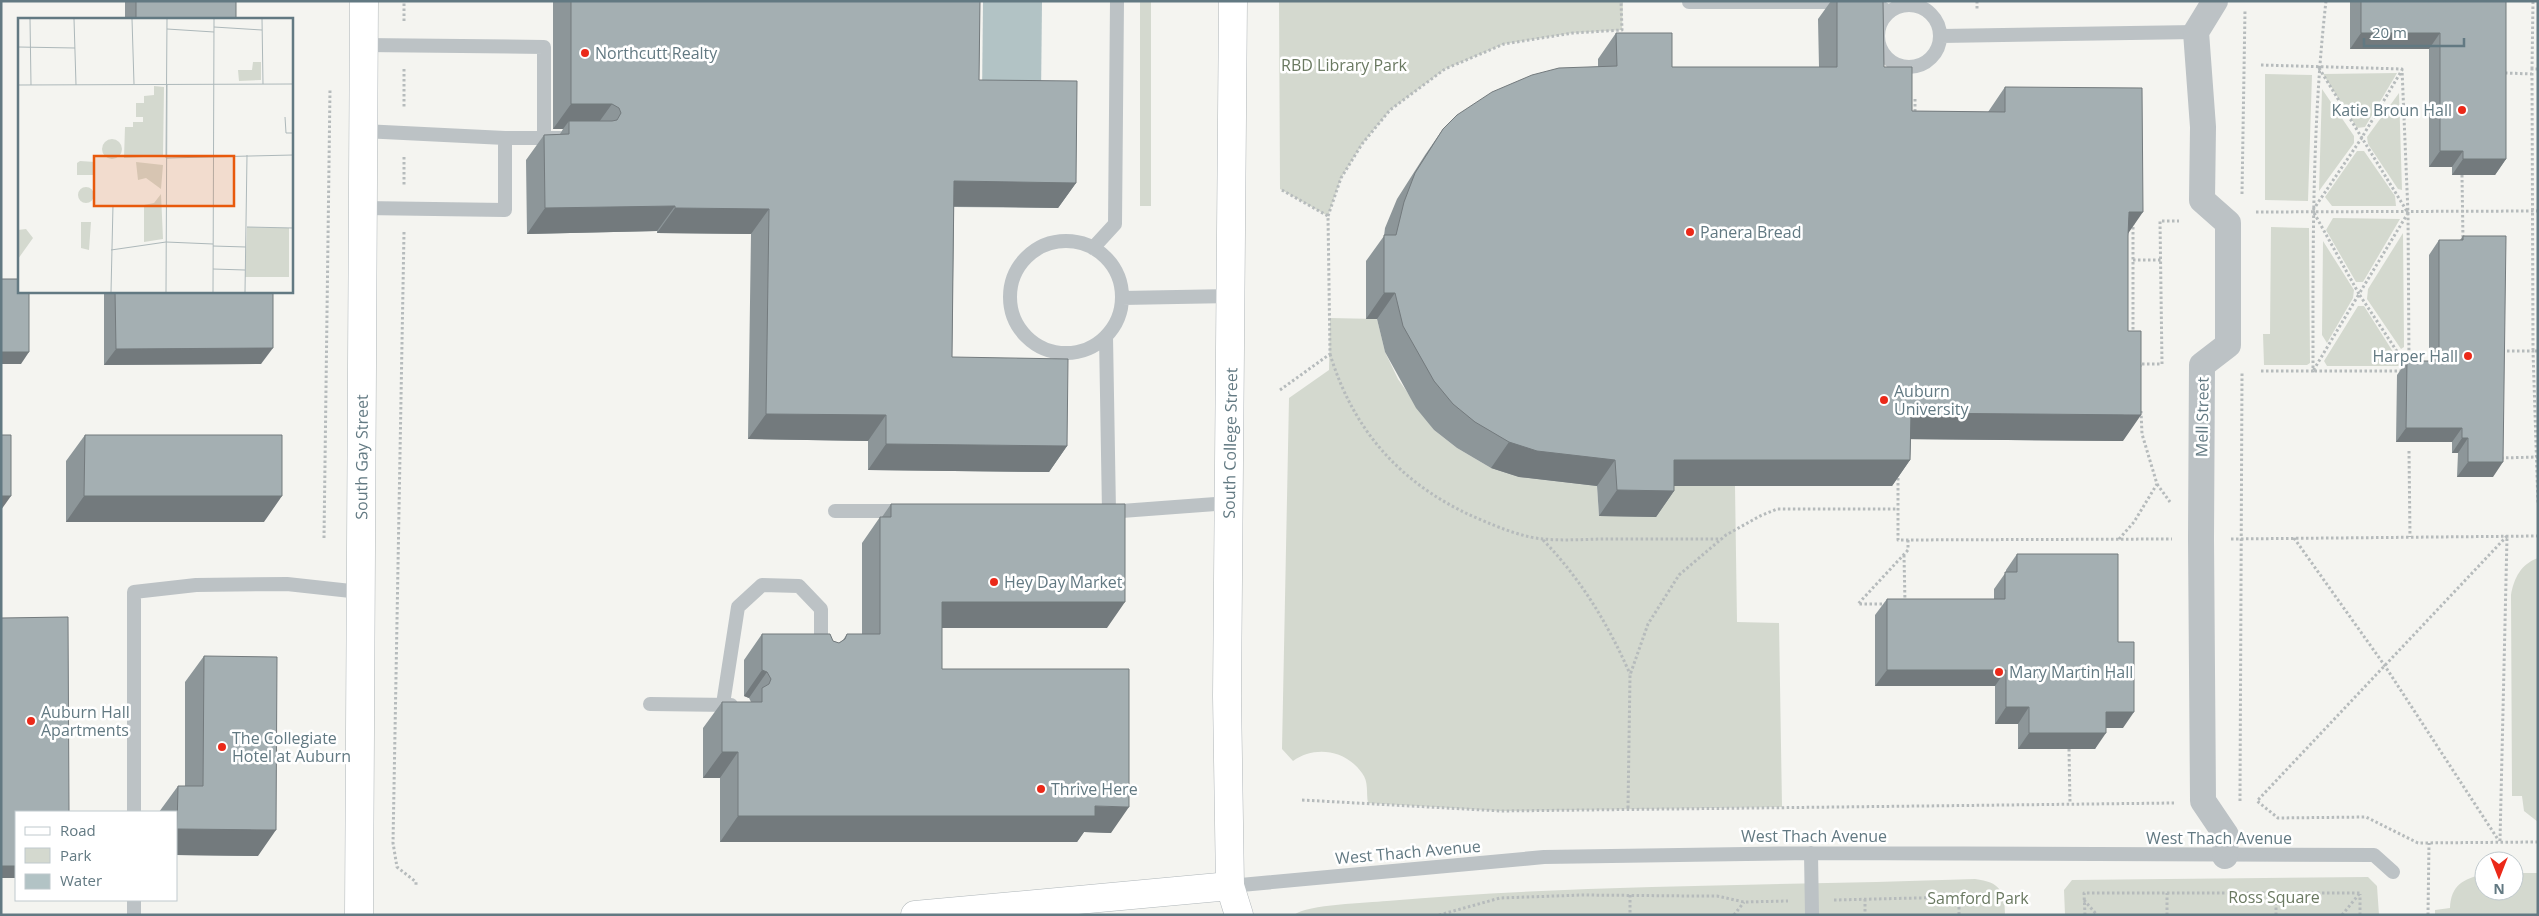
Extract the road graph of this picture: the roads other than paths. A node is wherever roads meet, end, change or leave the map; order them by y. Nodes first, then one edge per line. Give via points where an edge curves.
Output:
1 (364, 1) edge
2 (1117, 1) edge
3 (1233, 1) edge
4 (2215, 1) edge
5 (1689, 2) edge
6 (1889, 12) junction
7 (2196, 32) junction
8 (1941, 36) junction
9 (364, 45) junction
10 (364, 132) junction
11 (505, 138) junction
12 (544, 138) junction
13 (577, 138) edge
14 (363, 208) junction
15 (1093, 248) junction
16 (1232, 296) junction
17 (1122, 298) junction
18 (1106, 336) junction
19 (1229, 503) junction
20 (835, 511) dead end
21 (913, 511) edge
22 (1090, 512) edge
23 (1109, 512) junction
24 (360, 592) junction
25 (820, 660) edge
26 (650, 704) dead end
27 (723, 704) junction
28 (744, 705) edge
29 (134, 811) edge
30 (2225, 845) junction
31 (1811, 853) junction
32 (2393, 872) dead end
33 (1230, 886) junction
34 (134, 901) edge
35 (1812, 908) edge
36 (931, 914) edge
37 (134, 915) edge
38 (359, 915) edge
39 (1221, 915) edge
40 (1240, 915) edge

1 - 9 street, South Gay Street
2 - 15 lane via 1115,224
3 - 16 street, South College Street
4 - 7 street
5 - 6 lane via 1872,2
6 - 8 lane via 1908,5 1926,10 1936,22
6 - 8 lane via 1879,29 1879,39 1887,58 1896,64 1916,66 1926,62 1934,55
7 - 8 lane
7 - 30 street, Mell Street via 2203,127 2202,200 2228,223 2228,345 2202,365 2201,460 2203,801
9 - 10 street, South Gay Street
9 - 12 lane via 544,47
10 - 11 lane
10 - 14 street, South Gay Street
11 - 12 lane
11 - 14 lane via 505,210
12 - 13 lane
14 - 24 street, South Gay Street
15 - 17 lane via 1109,260 1118,278
15 - 18 lane via 1070,241 1048,244 1028,255 1014,273 1009,295 1013,318 1025,337 1044,350 1067,354 1089,349
16 - 17 lane
16 - 19 street, South College Street
17 - 18 lane via 1118,319
18 - 23 lane
19 - 23 lane
19 - 33 street, South College Street via 1226,696
20 - 21 lane
22 - 23 lane
24 - 29 lane via 287,584 196,585 134,592
24 - 38 street, South Gay Street
25 - 27 lane via 821,609 799,586 762,585 738,607
26 - 27 lane
27 - 28 lane
30 - 31 lane, West Thach Avenue via 2026,855
30 - 32 lane, West Thach Avenue via 2374,855
31 - 33 lane, West Thach Avenue via 1544,857
31 - 35 lane
33 - 36 street
33 - 39 street, South College Street
33 - 40 street, South College Street
34 - 37 lane

